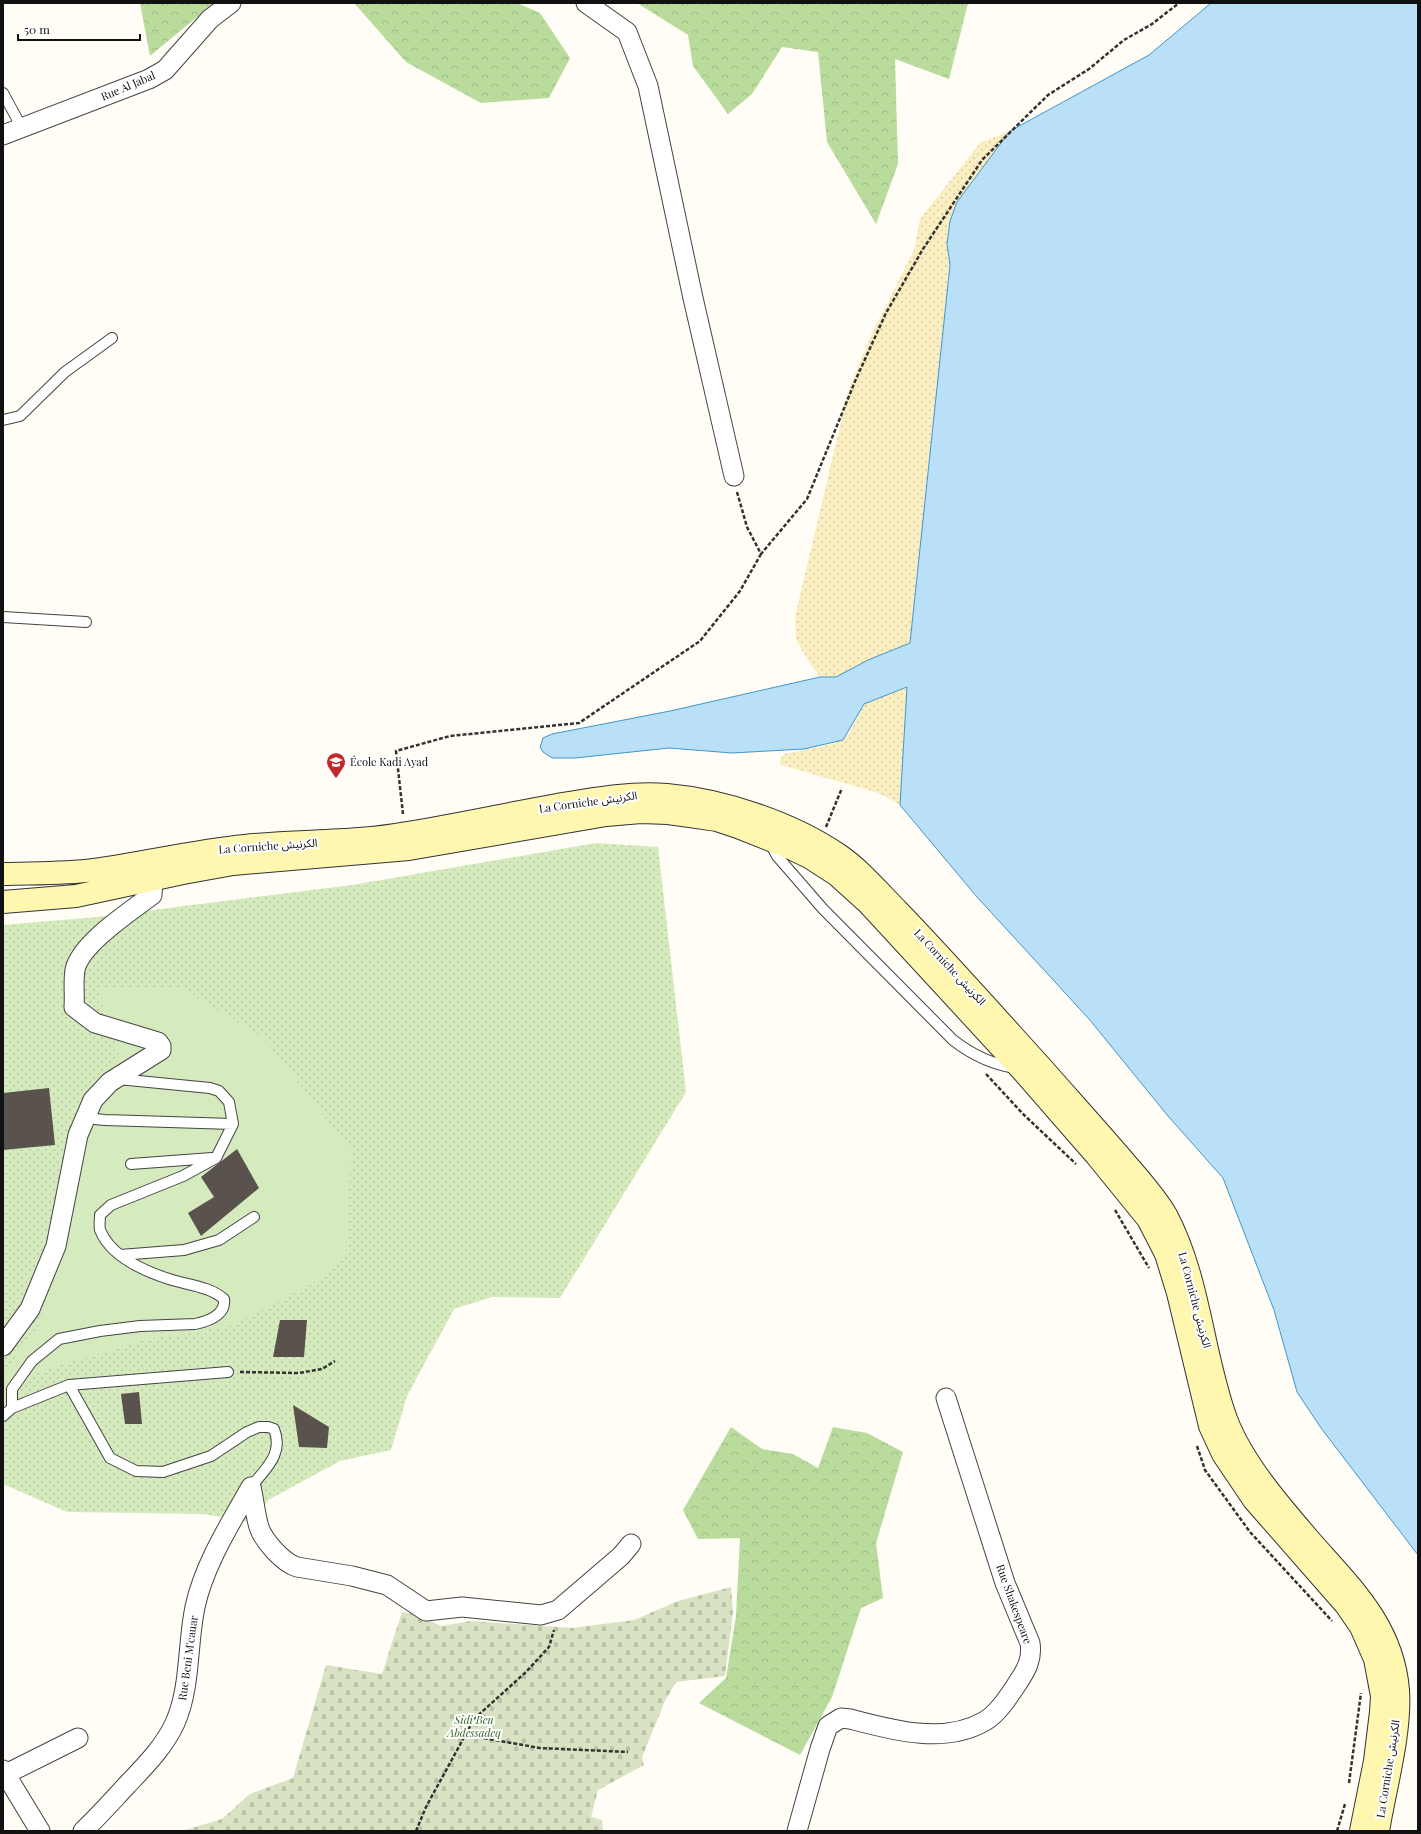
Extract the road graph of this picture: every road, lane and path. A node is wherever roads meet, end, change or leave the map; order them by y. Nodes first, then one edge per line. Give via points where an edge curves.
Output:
1 (231, 3) edge
2 (586, 3) edge
3 (1179, 3) edge
4 (3, 93) edge
5 (22, 128) junction
6 (3, 135) edge
7 (112, 338) dead end
8 (3, 420) edge
9 (734, 476) joint
10 (761, 554) junction
11 (3, 617) edge
12 (86, 622) dead end
13 (842, 788) dead end
14 (404, 821) dead end
15 (825, 829) dead end
16 (768, 838) junction
17 (154, 870) junction
18 (3, 874) edge
19 (3, 902) edge
20 (1021, 1069) junction
21 (985, 1072) dead end
22 (114, 1079) junction
23 (85, 1118) junction
24 (233, 1124) junction
25 (216, 1158) junction
26 (131, 1164) dead end
27 (1079, 1166) dead end
28 (1112, 1205) dead end
29 (254, 1217) dead end
30 (120, 1255) junction
31 (1152, 1272) dead end
32 (3, 1346) edge
33 (335, 1361) dead end
34 (228, 1372) joint
35 (69, 1385) junction
36 (946, 1398) dead end
37 (12, 1408) junction
38 (3, 1416) edge
39 (252, 1486) junction
40 (631, 1544) dead end
41 (554, 1630) dead end
42 (1362, 1686) dead end
43 (466, 1735) junction
44 (78, 1738) dead end
45 (628, 1752) dead end
46 (4, 1772) edge
47 (1348, 1790) dead end
48 (1347, 1797) dead end
49 (40, 1831) edge
50 (83, 1831) edge
51 (416, 1831) edge
52 (797, 1831) edge
53 (1337, 1831) edge
54 (1361, 1831) edge
55 (1378, 1831) edge

1 - 5 street, Rue Al Jabal via 210,19 165,70
2 - 9 street via 627,32 648,86
3 - 10 path via 1152,24 1124,40 1089,70 1048,95 982,160 923,249 886,312 808,499
4 - 5 lane
5 - 6 street, Rue Al Jabal
7 - 8 lane via 65,372 20,416
9 - 10 path via 747,527
10 - 14 path via 740,591 700,641 578,723 450,736 396,752
11 - 12 lane
13 - 15 path
16 - 17 main road, La Corniche الكرنيش via 717,820 668,813 624,813 409,849
16 - 20 main road, La Corniche الكرنيش via 810,857 837,875 868,903
16 - 20 lane via 778,856 818,904 953,1040 989,1062
17 - 18 main road, La Corniche الكرنيش
17 - 19 main road, La Corniche الكرنيش via 76,896
17 - 22 street via 152,895 97,938 83,952 75,969 74,1007 95,1023 158,1042 161,1046 161,1050 152,1057
17 - 55 main road, La Corniche الكرنيش via 209,851 400,834 558,805 638,794 670,795 736,809 785,827 841,857 865,878 948,964 1119,1155 1163,1210 1188,1264 1218,1391 1227,1422 1236,1440 1254,1470 1276,1498 1352,1587 1379,1628 1390,1652 1398,1689 1398,1712
20 - 54 main road, La Corniche الكرنيش via 1148,1219 1166,1254 1210,1426 1223,1454 1254,1500 1346,1605 1370,1646 1382,1696 1375,1761
21 - 27 path via 1023,1114
22 - 23 street via 96,1094
22 - 24 lane via 219,1091 229,1102
23 - 24 lane
23 - 32 street via 78,1135 56,1246 30,1309
24 - 25 lane
25 - 26 lane
25 - 30 lane via 183,1176 111,1205 100,1215 100,1229 108,1243
28 - 31 path
29 - 30 lane via 219,1240 184,1250
30 - 37 lane via 135,1265 168,1279 217,1292 224,1298 223,1310 219,1315 195,1324 140,1326 58,1339 32,1362 12,1389
33 - 34 path via 322,1369 299,1373
34 - 35 lane
35 - 37 lane
35 - 39 lane via 110,1458 136,1471 163,1472 211,1456 259,1427 274,1429 278,1437 278,1448
36 - 52 street, Rue Shakespeare via 1005,1583 1030,1643 1029,1663 1024,1675 997,1711 985,1721 953,1732 912,1732 841,1718 828,1726
37 - 38 lane
39 - 40 street via 259,1527 268,1543 290,1564 387,1585 426,1611 462,1607 541,1615 553,1612 605,1570
39 - 50 street, Rue Beni M'cauar via 221,1540 195,1606 182,1703 175,1723 149,1762
41 - 43 path via 549,1647 526,1672 474,1719
42 - 47 path
43 - 45 path via 540,1748
43 - 51 path via 426,1807
44 - 46 street
46 - 49 street
48 - 53 path

